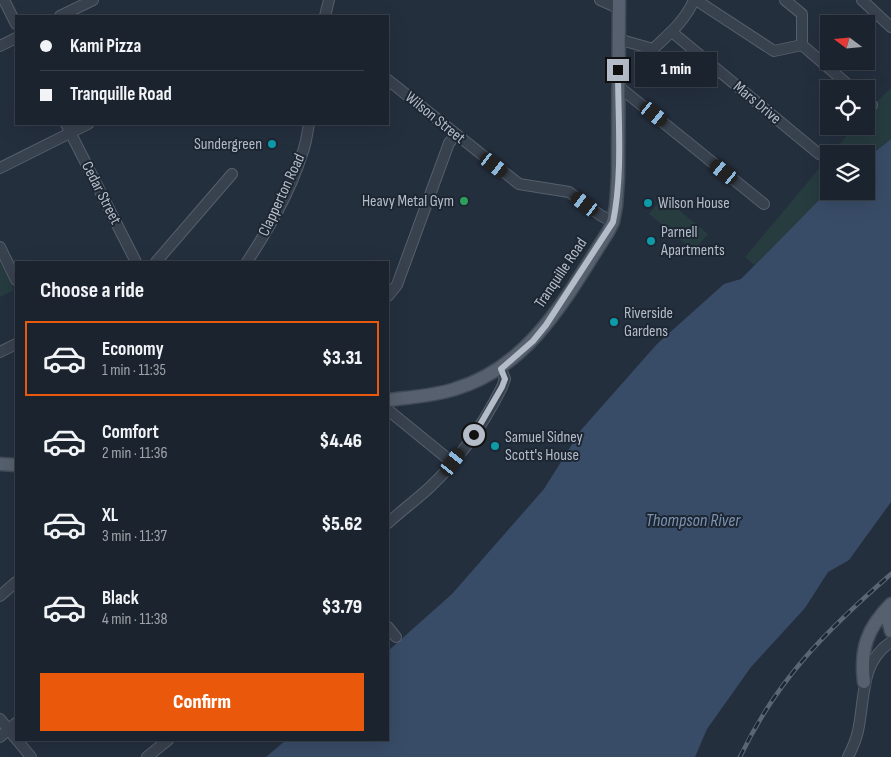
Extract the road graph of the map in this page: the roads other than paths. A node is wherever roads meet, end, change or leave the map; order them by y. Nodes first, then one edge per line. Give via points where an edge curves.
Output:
1 (4, 0) edge
2 (93, 0) edge
3 (328, 0) edge
4 (600, 0) edge
5 (695, 0) edge
6 (785, 0) edge
7 (862, 0) edge
8 (619, 4) edge
9 (62, 15) edge
10 (325, 15) edge
11 (15, 22) edge
12 (891, 27) edge
13 (672, 32) junction
14 (15, 38) edge
15 (618, 39) junction
16 (802, 44) junction
17 (0, 46) edge
18 (843, 80) edge
19 (389, 81) edge
20 (618, 86) junction
21 (83, 125) edge
22 (310, 125) edge
23 (68, 128) edge
24 (456, 135) junction
25 (819, 154) dead end
26 (0, 168) edge
27 (232, 174) dead end
28 (764, 204) dead end
29 (613, 222) junction
30 (0, 247) edge
31 (135, 261) edge
32 (157, 261) edge
33 (248, 261) edge
34 (15, 278) edge
35 (389, 295) edge
36 (15, 344) edge
37 (0, 352) edge
38 (501, 369) junction
39 (389, 400) edge
40 (389, 411) edge
41 (453, 462) junction
42 (0, 464) edge
43 (15, 465) edge
44 (389, 522) edge
45 (15, 583) edge
46 (0, 596) edge
47 (891, 604) edge
48 (389, 628) edge
49 (891, 631) edge
50 (396, 637) dead end
51 (891, 642) edge
52 (864, 682) junction
53 (0, 720) edge
54 (12, 726) edge
55 (0, 736) edge
56 (19, 741) edge
57 (167, 741) edge
58 (31, 757) edge
59 (147, 757) edge
60 (848, 757) edge

1 - 11 street
2 - 9 street
3 - 10 street
4 - 8 street
5 - 13 street
5 - 16 street via 774,51
6 - 16 street via 802,14
7 - 12 street
8 - 15 main road, Tranquille Road
13 - 15 street via 652,49
13 - 25 street, Mars Drive
14 - 17 street
15 - 20 main road, Tranquille Road
16 - 18 street
19 - 24 street, Wilson Street
20 - 28 street
20 - 29 main road, Tranquille Road via 618,177
21 - 23 street
22 - 33 street, Clapperton Road via 303,154 287,191 269,229
23 - 26 street
23 - 31 street, Cedar Street
24 - 29 street, Wilson Street via 519,184 569,192
24 - 35 street via 449,143 397,285
27 - 32 street
29 - 38 main road, Tranquille Road via 546,325
30 - 34 street
36 - 37 street
38 - 39 main road, Tranquille Road via 455,389
38 - 41 street via 505,379 498,396
40 - 41 street
41 - 44 street via 429,488
42 - 43 main road
45 - 46 street
47 - 49 main road via 887,616
47 - 52 main road via 878,616 866,640 862,666
48 - 50 street
51 - 52 street via 874,659
52 - 60 street via 858,732
53 - 54 street
54 - 55 street
56 - 58 street
57 - 59 street

